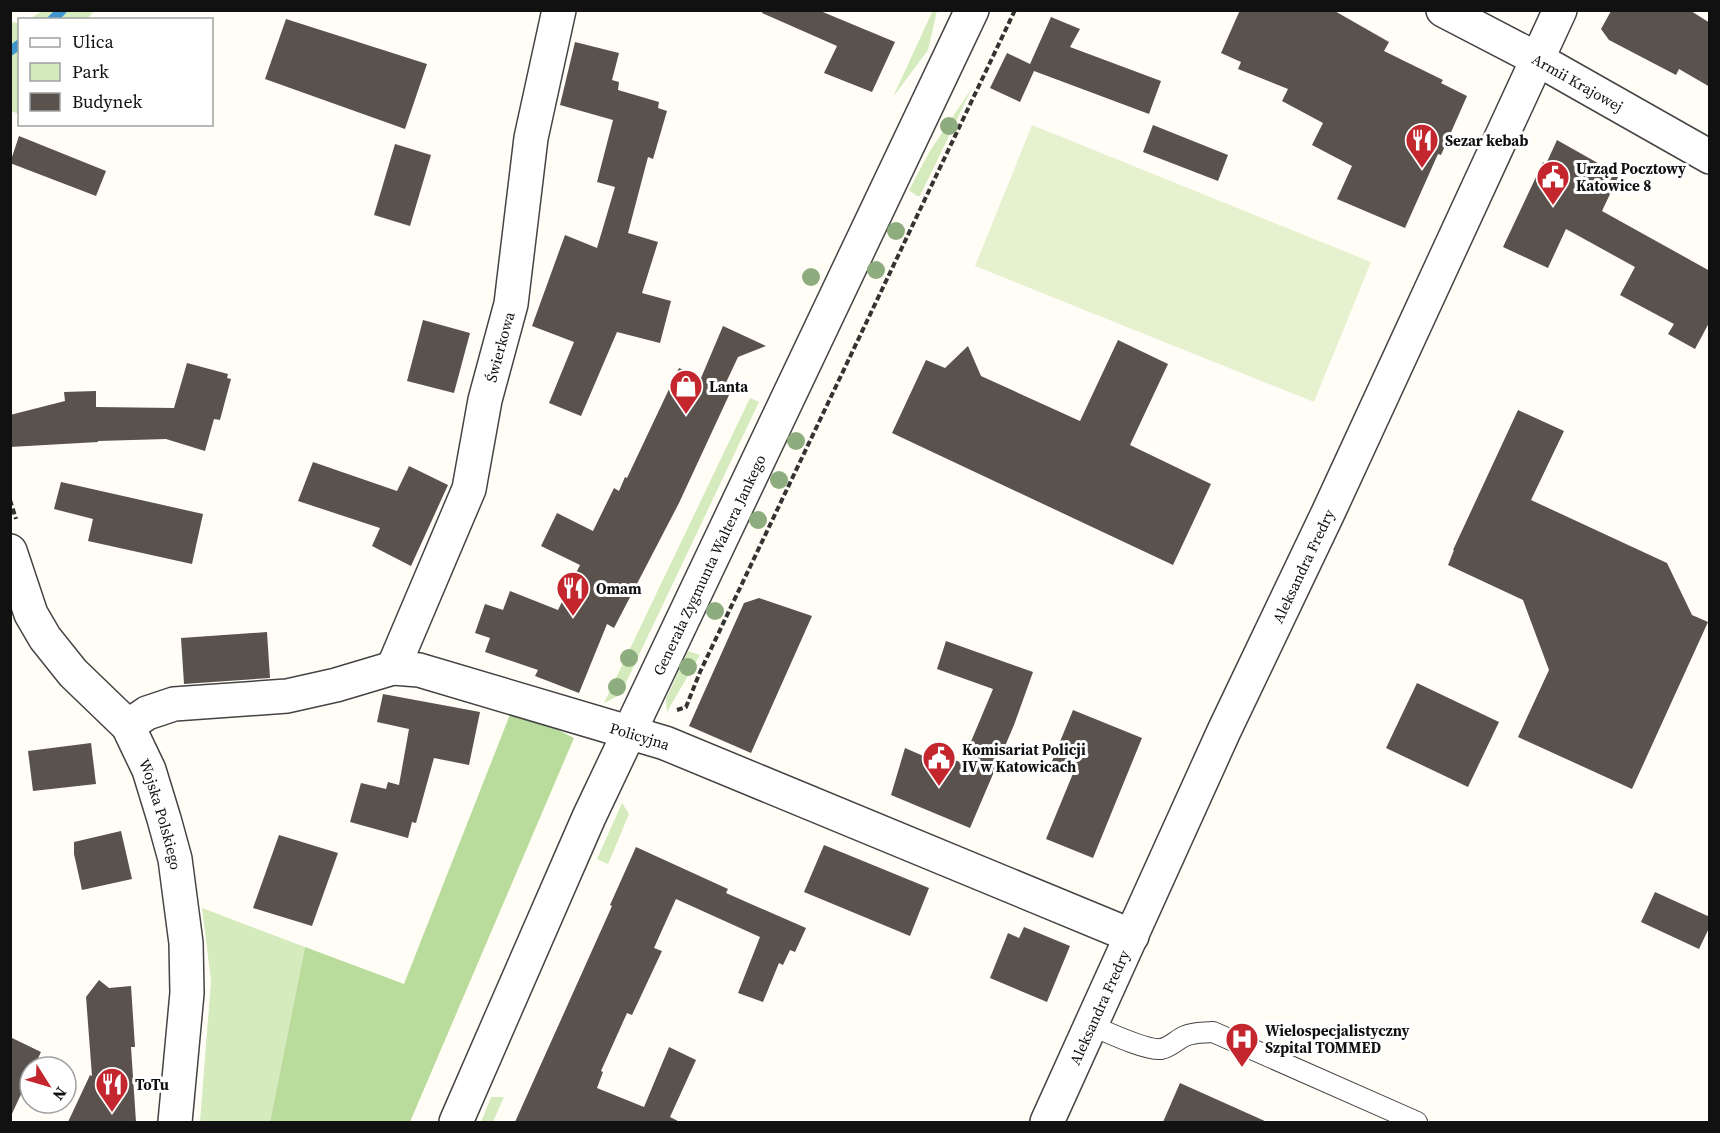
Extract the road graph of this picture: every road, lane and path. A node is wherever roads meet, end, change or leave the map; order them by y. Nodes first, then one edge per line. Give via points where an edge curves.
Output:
1 (559, 10) edge
2 (972, 10) edge
3 (1015, 10) edge
4 (1443, 10) edge
5 (1560, 10) edge
6 (1537, 59) junction
7 (1710, 158) edge
8 (10, 500) edge
9 (15, 539) edge
10 (393, 668) junction
11 (686, 707) dead end
12 (128, 726) junction
13 (628, 734) junction
14 (1132, 936) junction
15 (1090, 1025) junction
16 (175, 1122) edge
17 (456, 1122) edge
18 (1047, 1122) edge
19 (1417, 1122) edge

1 - 10 street, Świerkowa via 531,138 511,304 485,400 469,489
2 - 13 street, Generała Zygmunta Waltera Jankego
3 - 11 path via 699,672
4 - 6 street, Armii Krajowej
5 - 6 street, Aleksandra Fredry
6 - 7 street, Armii Krajowej
6 - 14 street, Aleksandra Fredry
8 - 9 path
9 - 12 street, Wojska Polskiego via 31,614 45,638 73,673
10 - 12 street, Policyjna via 287,696 174,705 147,712
10 - 13 street, Policyjna via 419,669
12 - 16 street, Wojska Polskiego via 149,770 170,839 186,943 187,993
13 - 14 street, Policyjna via 665,743
13 - 17 street, Generała Zygmunta Waltera Jankego
14 - 15 street, Aleksandra Fredry
15 - 18 street, Aleksandra Fredry
15 - 19 lane via 1159,1050 1183,1037 1213,1032

